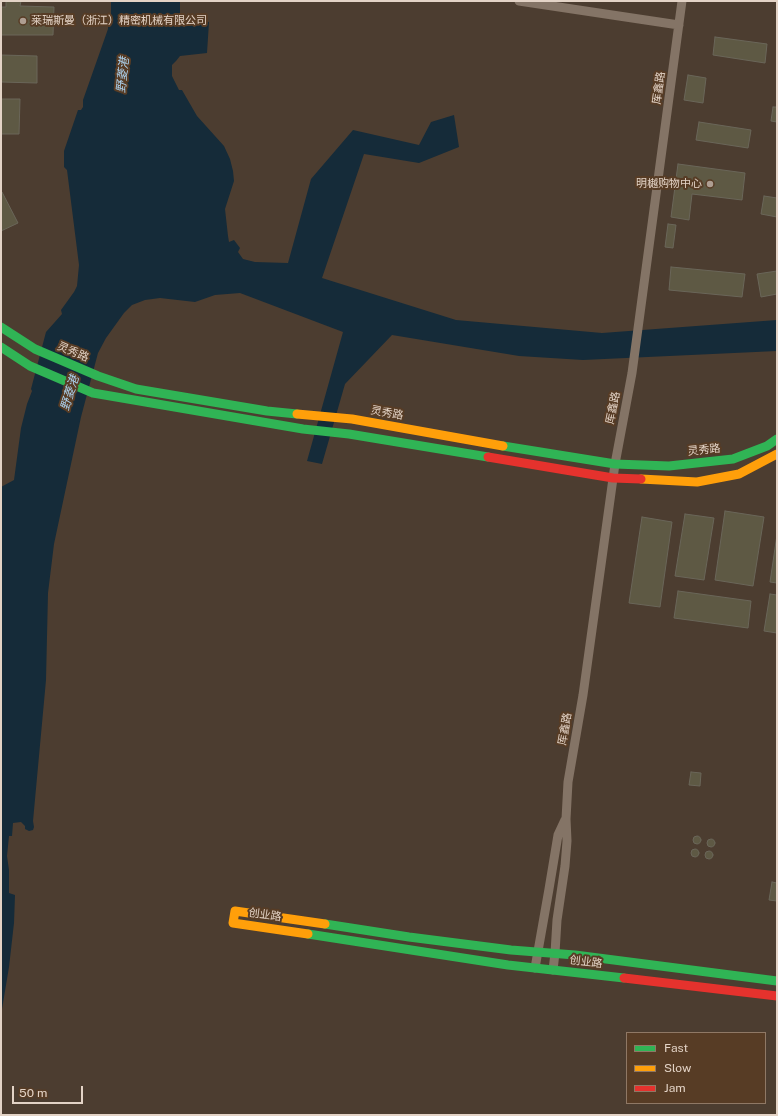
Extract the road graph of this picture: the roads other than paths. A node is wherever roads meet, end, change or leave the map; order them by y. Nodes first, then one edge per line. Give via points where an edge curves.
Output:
1 (519, 1) edge
2 (682, 1) edge
3 (679, 25) junction
4 (1, 327) edge
5 (1, 347) edge
6 (777, 439) edge
7 (777, 454) edge
8 (615, 464) junction
9 (613, 478) junction
10 (566, 819) junction
11 (537, 952) junction
12 (555, 953) junction
13 (535, 968) junction
14 (553, 970) junction
15 (777, 981) edge
16 (777, 996) edge

1 - 3 street
2 - 3 street, 厍鑫路
3 - 8 street, 厍鑫路 via 632,373
4 - 8 street, 灵秀路 via 36,349 98,376 136,389 267,411 352,419
5 - 9 street via 30,366 93,393
6 - 8 street, 灵秀路 via 767,446 733,459 669,466
7 - 9 street via 739,474 696,482
8 - 9 street, 厍鑫路
9 - 10 street, 厍鑫路 via 583,695 568,782
10 - 11 street, 厍鑫路 via 558,835
10 - 12 street, 厍鑫路 via 567,841
11 - 12 street, 创业路
11 - 13 street, 厍鑫路
11 - 13 street, 创业路 via 417,938 235,911 233,923
12 - 14 street, 厍鑫路
12 - 15 street, 创业路
13 - 14 street, 创业路
14 - 16 street, 创业路

